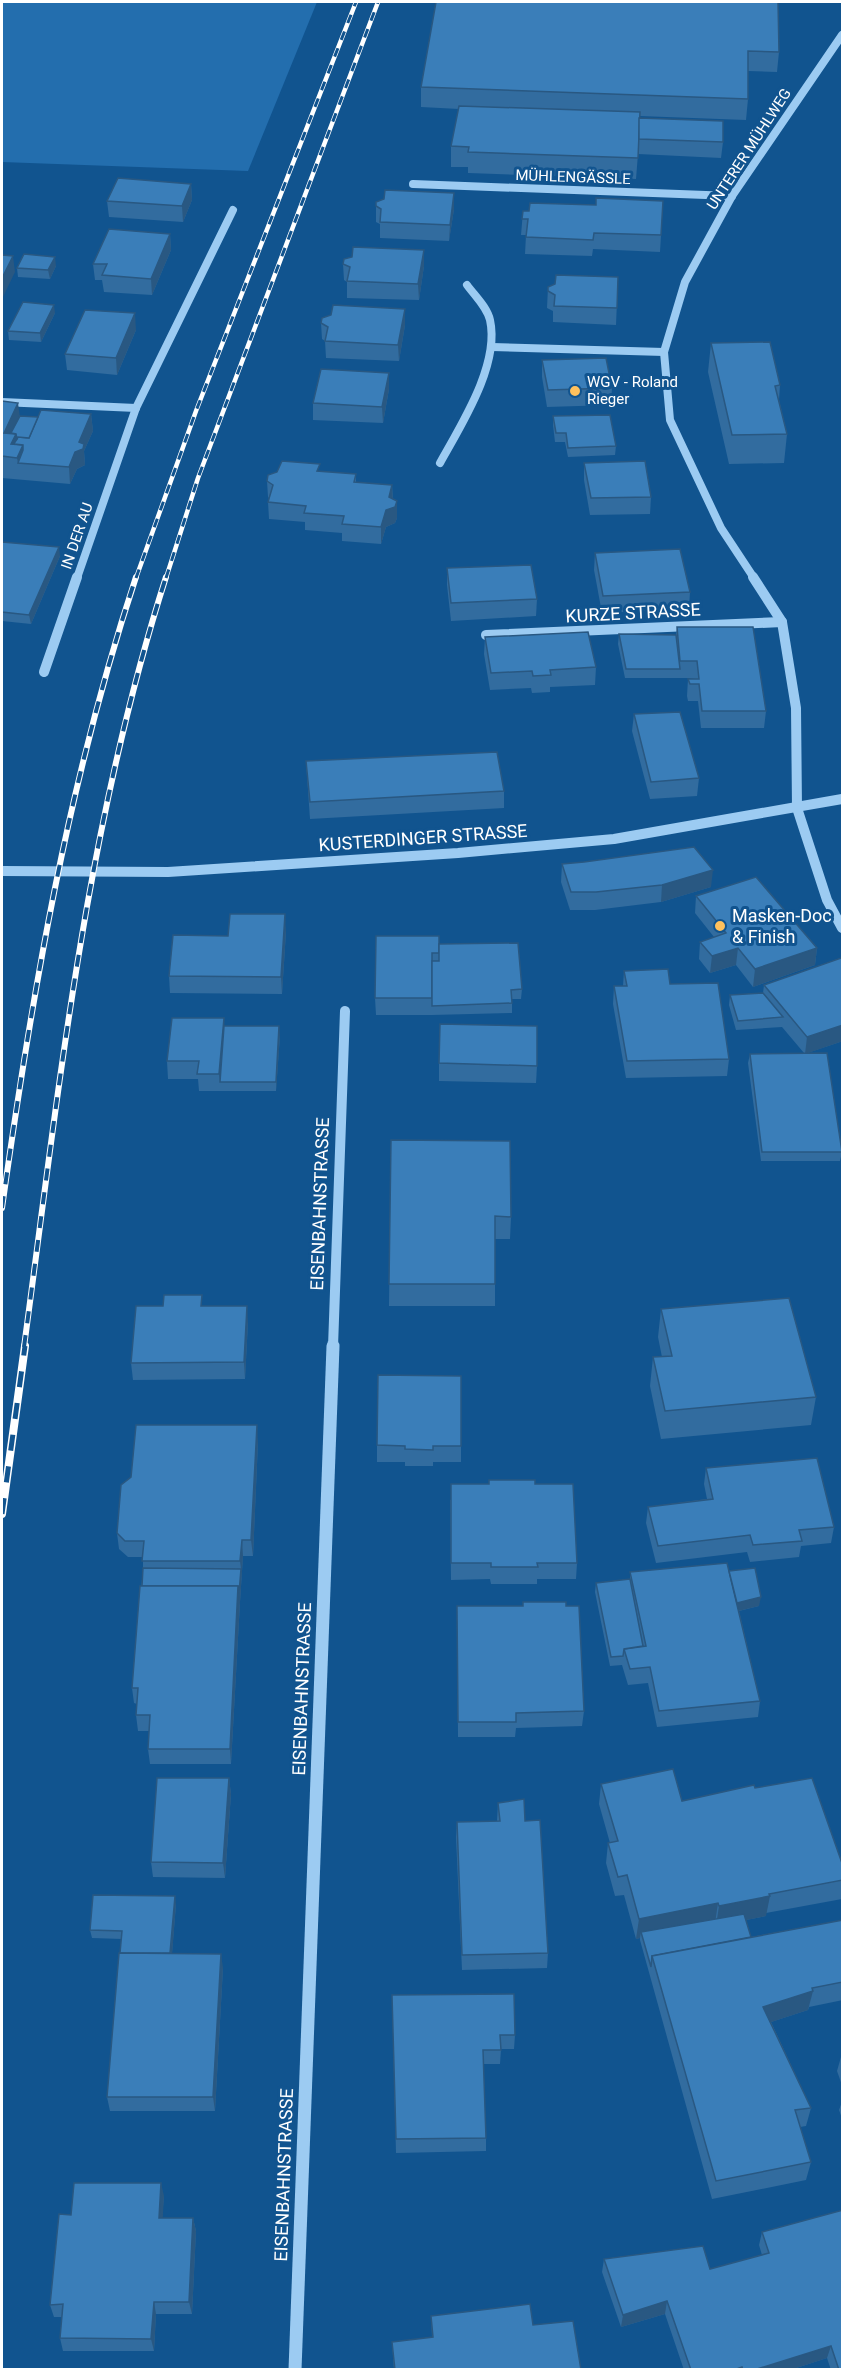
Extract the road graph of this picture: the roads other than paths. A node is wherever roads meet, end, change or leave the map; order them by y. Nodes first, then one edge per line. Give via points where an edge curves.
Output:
1 (843, 35) edge
2 (413, 184) dead end
3 (732, 196) junction
4 (232, 210) dead end
5 (467, 285) dead end
6 (492, 347) junction
7 (664, 352) junction
8 (2, 402) edge
9 (136, 408) junction
10 (440, 463) dead end
11 (782, 622) junction
12 (486, 635) edge
13 (44, 672) dead end
14 (843, 799) edge
15 (797, 808) junction
16 (2, 871) edge
17 (843, 928) edge
18 (345, 1011) dead end
19 (295, 2370) edge

1 - 3 street, UNTERER MÜHLWEG
2 - 3 street, MÜHLENGÄSSLE
3 - 7 street, UNTERER MÜHLWEG via 685,282
4 - 9 street, IN DER AU
5 - 6 street via 490,319
6 - 7 street
6 - 10 street via 470,407
7 - 11 street, UNTERER MÜHLWEG via 670,420 721,528
8 - 9 street
9 - 13 street, IN DER AU
11 - 12 street, KURZE STRASSE
11 - 15 street, UNTERER MÜHLWEG via 796,708
14 - 15 street, KUSTERDINGER STRASSE
15 - 16 street, KUSTERDINGER STRASSE via 614,839 458,853 168,873
15 - 17 street, UNTERER MÜHLWEG via 827,900
18 - 19 street, EISENBAHNSTRASSE

